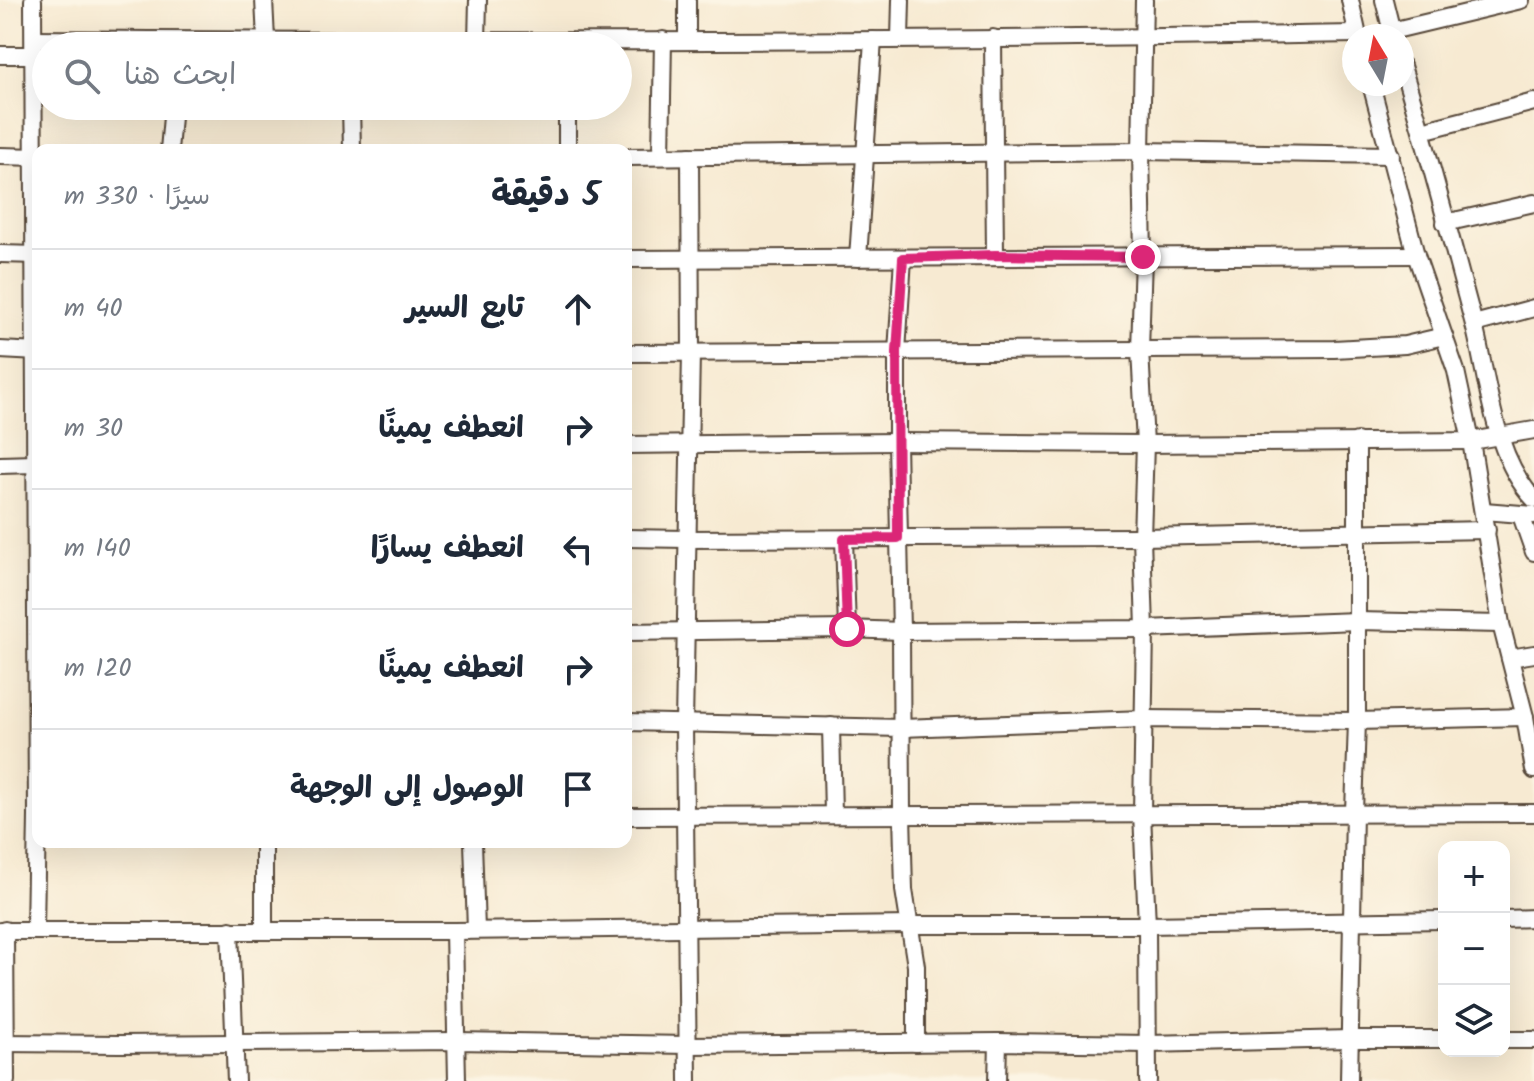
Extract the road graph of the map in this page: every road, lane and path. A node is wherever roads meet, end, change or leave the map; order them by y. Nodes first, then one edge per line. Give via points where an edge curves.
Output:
1 (33, 0) edge
2 (264, 0) edge
3 (478, 0) edge
4 (687, 0) edge
5 (901, 0) edge
6 (1144, 0) edge
7 (1350, 0) edge
8 (1384, 0) edge
9 (1521, 0) edge
10 (1355, 24) edge
11 (1390, 24) edge
12 (1414, 28) edge
13 (34, 32) edge
14 (266, 32) edge
15 (477, 32) edge
16 (1342, 35) edge
17 (1145, 36) junction
18 (993, 38) junction
19 (900, 39) junction
20 (663, 40) junction
21 (687, 40) junction
22 (873, 40) junction
23 (632, 41) edge
24 (32, 47) edge
25 (0, 55) edge
26 (1374, 96) edge
27 (1411, 96) edge
28 (1534, 102) edge
29 (35, 120) edge
30 (172, 120) edge
31 (351, 120) edge
32 (567, 120) edge
33 (1422, 131) junction
34 (36, 144) edge
35 (170, 144) edge
36 (352, 144) edge
37 (567, 144) edge
38 (1141, 151) junction
39 (864, 153) junction
40 (995, 154) junction
41 (1391, 155) junction
42 (0, 156) edge
43 (661, 156) junction
44 (690, 156) junction
45 (32, 157) edge
46 (632, 157) edge
47 (1534, 203) edge
48 (1445, 223) junction
49 (0, 254) edge
50 (32, 255) edge
51 (995, 255) junction
52 (1416, 255) junction
53 (1143, 257) junction
54 (692, 258) junction
55 (858, 258) junction
56 (903, 258) junction
57 (632, 259) edge
58 (1534, 308) edge
59 (1474, 324) junction
60 (1444, 336) junction
61 (0, 350) edge
62 (1140, 350) junction
63 (32, 352) edge
64 (897, 352) junction
65 (632, 353) edge
66 (691, 353) junction
67 (1534, 430) edge
68 (1500, 436) junction
69 (1357, 441) junction
70 (1471, 441) junction
71 (897, 442) junction
72 (1145, 444) junction
73 (632, 445) edge
74 (690, 445) junction
75 (32, 464) edge
76 (0, 465) edge
77 (1534, 499) edge
78 (1484, 511) junction
79 (1528, 515) edge
80 (1487, 530) junction
81 (1357, 532) junction
82 (1142, 537) junction
83 (632, 538) edge
84 (898, 538) junction
85 (687, 539) junction
86 (844, 539) junction
87 (1534, 552) edge
88 (1357, 621) junction
89 (1501, 624) junction
90 (847, 629) junction
91 (1145, 629) junction
92 (901, 631) junction
93 (632, 632) edge
94 (686, 632) junction
95 (1534, 654) edge
96 (1510, 658) junction
97 (1525, 717) junction
98 (1144, 719) junction
99 (1357, 721) junction
100 (632, 722) edge
101 (684, 724) junction
102 (831, 726) junction
103 (902, 728) junction
104 (1534, 770) edge
105 (1354, 812) junction
106 (1142, 813) junction
107 (1534, 813) edge
108 (833, 814) junction
109 (902, 814) junction
110 (632, 816) edge
111 (686, 817) junction
112 (37, 848) edge
113 (264, 848) edge
114 (473, 848) edge
115 (1534, 918) edge
116 (1510, 919) edge
117 (1438, 920) edge
118 (1352, 922) junction
119 (911, 925) junction
120 (1147, 925) junction
121 (687, 927) junction
122 (35, 929) junction
123 (3, 930) edge
124 (230, 930) junction
125 (264, 930) junction
126 (476, 930) junction
127 (454, 931) junction
128 (1349, 1039) junction
129 (1438, 1039) edge
130 (1510, 1040) edge
131 (1534, 1040) edge
132 (455, 1041) junction
133 (998, 1042) junction
134 (4, 1043) edge
135 (236, 1043) junction
136 (916, 1043) junction
137 (1149, 1044) junction
138 (688, 1045) junction
139 (6, 1081) edge
140 (236, 1081) edge
141 (457, 1081) edge
142 (688, 1081) edge
143 (997, 1081) edge
144 (1148, 1081) edge
145 (1349, 1081) edge

1 - 13 street
2 - 14 street
3 - 15 street
4 - 21 street
5 - 19 street
6 - 17 street
7 - 10 street
8 - 11 street
9 - 12 street
16 - 17 street
17 - 18 street
17 - 38 street
18 - 19 street
18 - 40 street
19 - 22 street
20 - 21 street
20 - 23 street
20 - 43 street
21 - 22 street
22 - 39 street
24 - 25 street
26 - 41 street
27 - 33 street
28 - 33 street
29 - 34 street
30 - 35 street
31 - 36 street
32 - 37 street
33 - 48 street
38 - 40 street
38 - 41 street
38 - 53 street
39 - 40 street
39 - 44 street
39 - 55 street
40 - 51 street
41 - 52 street
42 - 45 street
43 - 44 street
43 - 46 street
44 - 54 street
47 - 48 street
48 - 59 street
49 - 50 street
51 - 53 street
51 - 56 street
52 - 53 street
52 - 60 street
53 - 62 street
54 - 55 street
54 - 57 street
54 - 66 street
55 - 56 street
56 - 64 street
58 - 59 street
59 - 68 street
60 - 62 street via 1405,345 1334,349
60 - 70 street
61 - 63 street
62 - 64 street
62 - 72 street
64 - 66 street
64 - 71 street
65 - 66 street
66 - 74 street
67 - 68 street
68 - 70 street
68 - 77 street
69 - 70 street
69 - 72 street
69 - 81 street
70 - 78 street
71 - 72 street
71 - 74 street
71 - 84 street
72 - 82 street
73 - 74 street
74 - 85 street
75 - 76 street
78 - 79 street
78 - 80 street
79 - 87 street
80 - 81 street
80 - 89 street
81 - 82 street
81 - 88 street
82 - 84 street
82 - 91 street
83 - 85 street
84 - 86 street
84 - 92 street
85 - 86 street
85 - 94 street
86 - 90 street
88 - 89 street
88 - 91 street
88 - 99 street
89 - 96 street
90 - 92 street
90 - 94 street
91 - 92 street
91 - 98 street
92 - 103 street
93 - 94 street
94 - 101 street
95 - 96 street
96 - 97 street
97 - 99 street
97 - 104 street
98 - 99 street
98 - 103 street
98 - 106 street
99 - 105 street
100 - 101 street
101 - 102 street
101 - 111 street
102 - 103 street
102 - 108 street
103 - 109 street
105 - 106 street
105 - 107 street
105 - 118 street
106 - 109 street
106 - 120 street
108 - 109 street
108 - 111 street
109 - 119 street via 904,890
110 - 111 street
111 - 121 street
112 - 122 street
113 - 125 street
114 - 126 street
115 - 116 street
117 - 118 street
118 - 120 street
118 - 128 street
119 - 120 street
119 - 121 street
119 - 136 street
120 - 137 street
121 - 126 street
121 - 138 street
122 - 123 street
122 - 124 street
123 - 134 street
124 - 125 street
124 - 135 street
125 - 127 street
126 - 127 street
127 - 132 street
128 - 129 street
128 - 137 street
128 - 145 street
130 - 131 street
132 - 135 street
132 - 138 street
132 - 141 street
133 - 136 street
133 - 137 street
133 - 143 street
134 - 135 street
134 - 139 street
135 - 140 street
136 - 138 street
137 - 144 street
138 - 142 street

